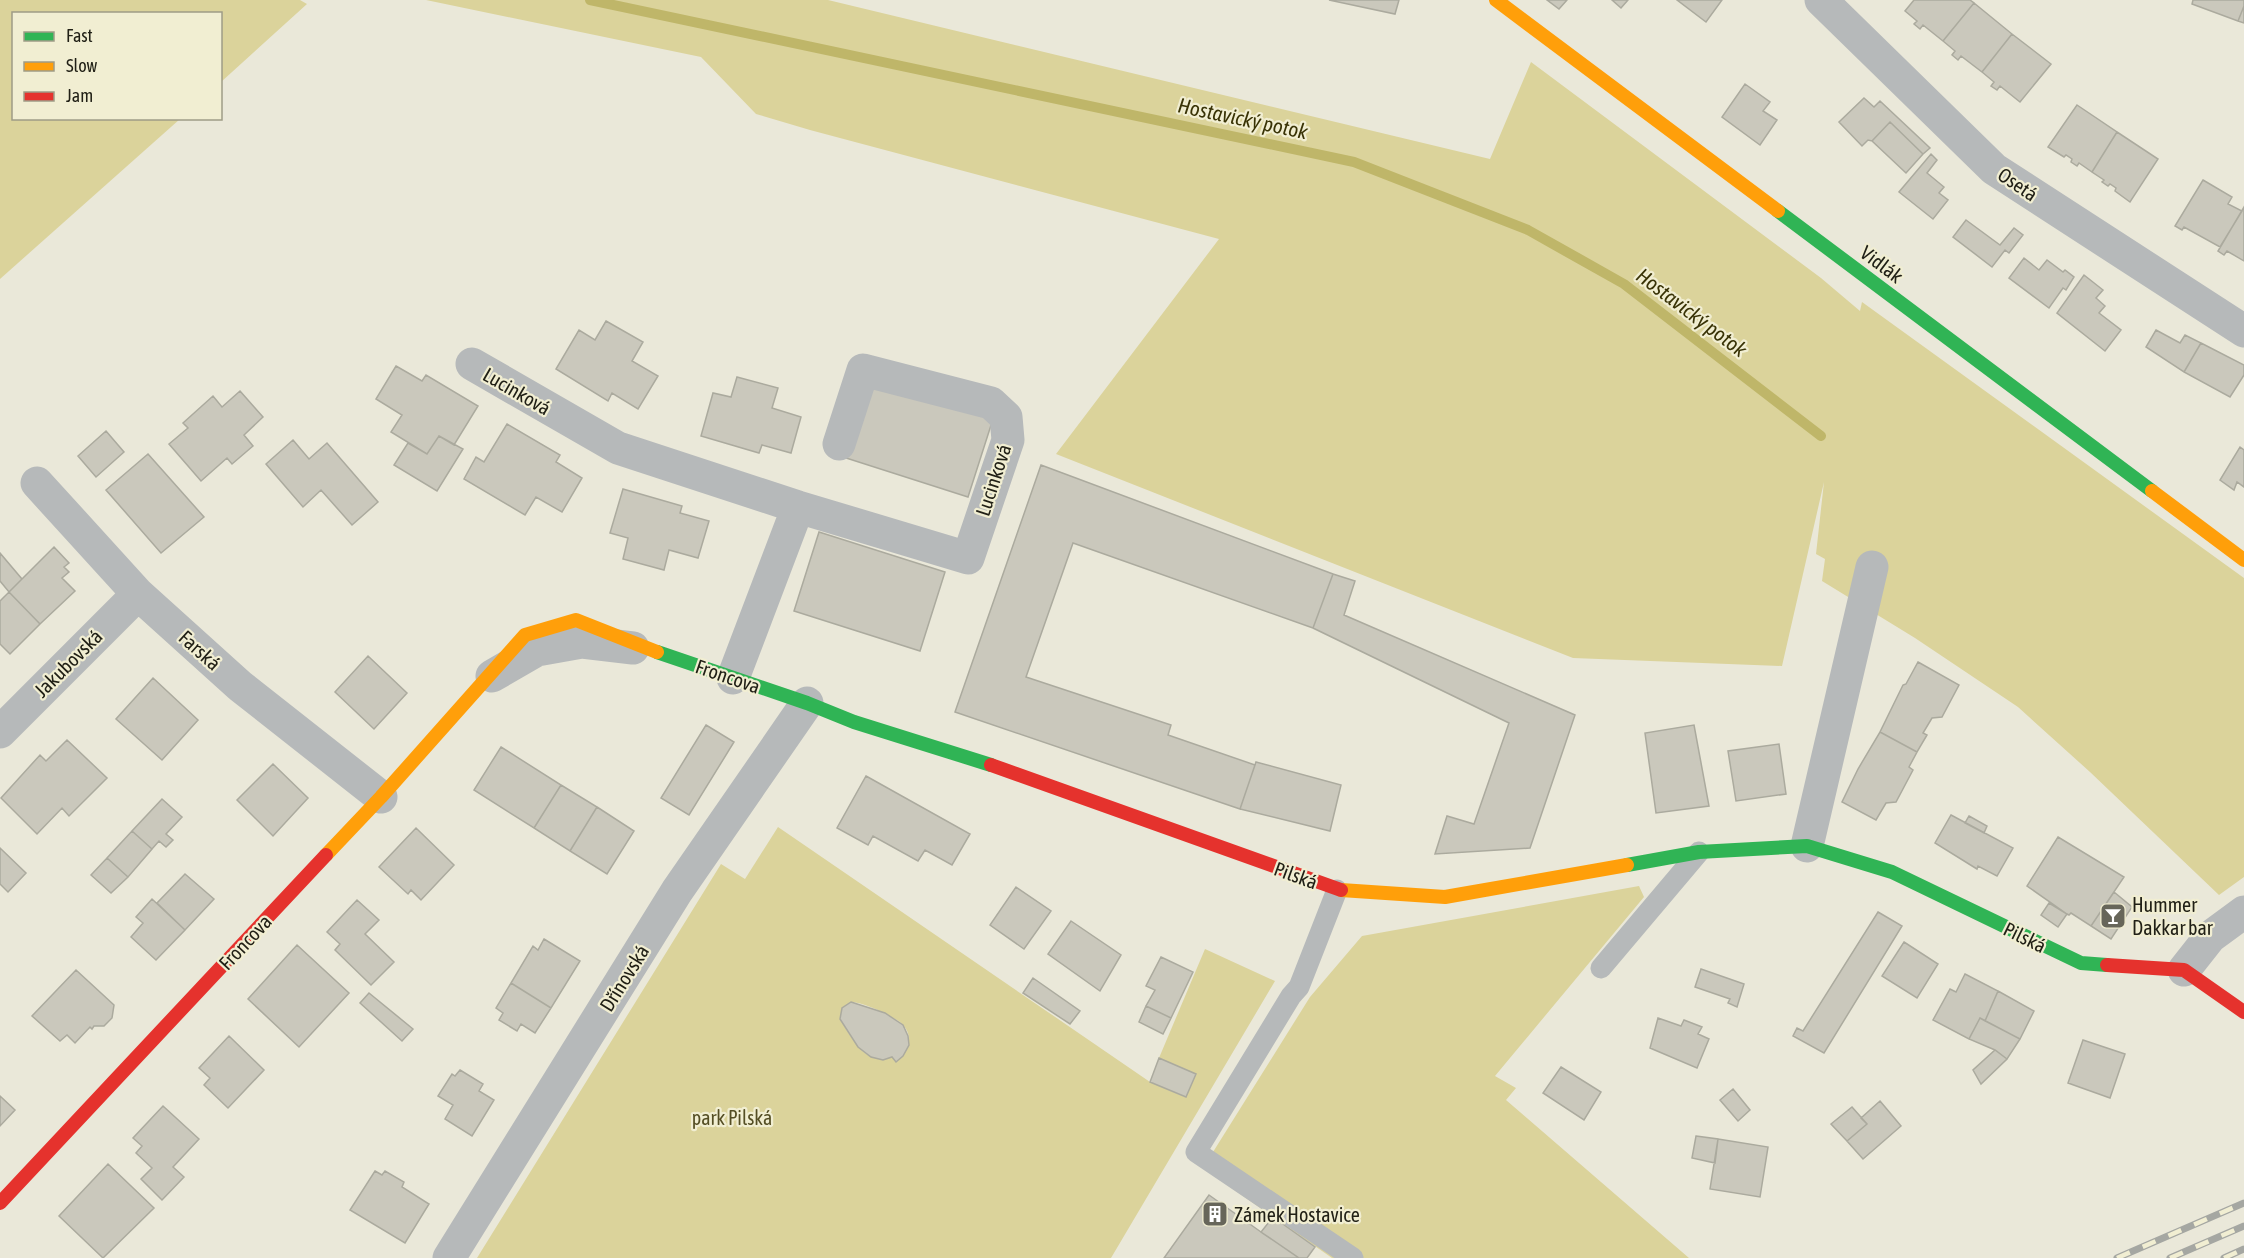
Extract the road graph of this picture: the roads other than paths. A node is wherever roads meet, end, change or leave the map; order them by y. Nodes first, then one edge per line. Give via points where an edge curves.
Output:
1 (1496, 0) edge
2 (1821, 0) edge
3 (2244, 331) edge
4 (472, 364) dead end
5 (839, 444) dead end
6 (38, 483) dead end
7 (798, 507) junction
8 (2244, 560) edge
9 (1872, 567) dead end
10 (138, 594) junction
11 (648, 649) joint
12 (488, 678) joint
13 (733, 678) junction
14 (807, 703) junction
15 (0, 732) edge
16 (381, 797) junction
17 (1807, 846) junction
18 (1699, 852) junction
19 (1337, 890) junction
20 (2244, 912) edge
21 (1601, 968) dead end
22 (2184, 970) junction
23 (2244, 1012) edge
24 (0, 1203) edge
25 (449, 1258) edge
26 (1353, 1258) edge

1 - 8 street, Vidlák
2 - 3 street, Osetá via 1994,169
4 - 7 street, Lucinková via 618,448
5 - 7 street, Lucinková via 863,370 991,404 1006,417 1008,440 968,558
6 - 10 street, Farská
7 - 13 street
9 - 17 street
10 - 15 street, Jakubovská
10 - 16 street, Farská via 240,686
11 - 12 street, Froncova via 582,642 537,650
11 - 13 street, Froncova
12 - 16 street, Froncova
13 - 14 street, Froncova
14 - 19 street, Pilská
14 - 25 street, Dřínovská via 677,891
16 - 24 street, Froncova
17 - 18 street, Pilská
17 - 22 street, Pilská via 1892,872 2081,963
18 - 19 street, Pilská via 1445,897
18 - 21 lane
19 - 26 lane via 1299,987 1197,1152
20 - 22 street via 2210,937
22 - 23 street

